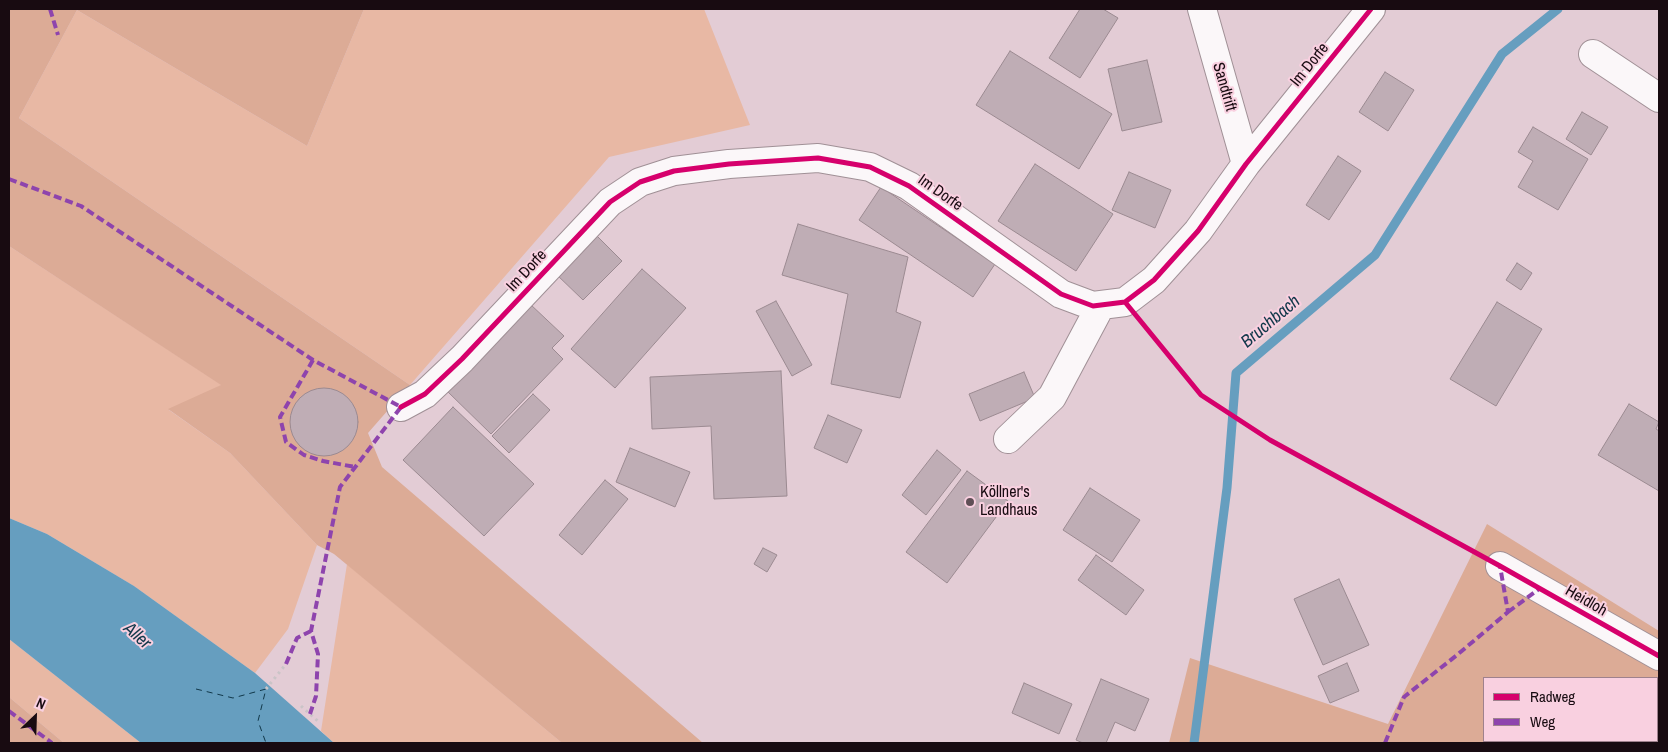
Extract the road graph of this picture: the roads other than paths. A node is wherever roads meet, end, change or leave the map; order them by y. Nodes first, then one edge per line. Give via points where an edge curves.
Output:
1 (1202, 9) edge
2 (1371, 9) edge
3 (1593, 54) dead end
4 (1659, 98) edge
5 (1246, 164) junction
6 (1101, 305) junction
7 (401, 407) dead end
8 (1008, 439) dead end
9 (1500, 566) dead end
10 (1659, 656) edge

1 - 5 street, Sandtrift
2 - 5 street, Im Dorfe
3 - 4 street
5 - 6 street, Im Dorfe via 1198,231 1154,280 1125,302
6 - 7 street, Im Dorfe via 1093,306 1061,294 909,186 870,167 818,158 674,171 640,182 610,202 462,358 425,394
6 - 8 street via 1052,397
9 - 10 street, Heidloh

